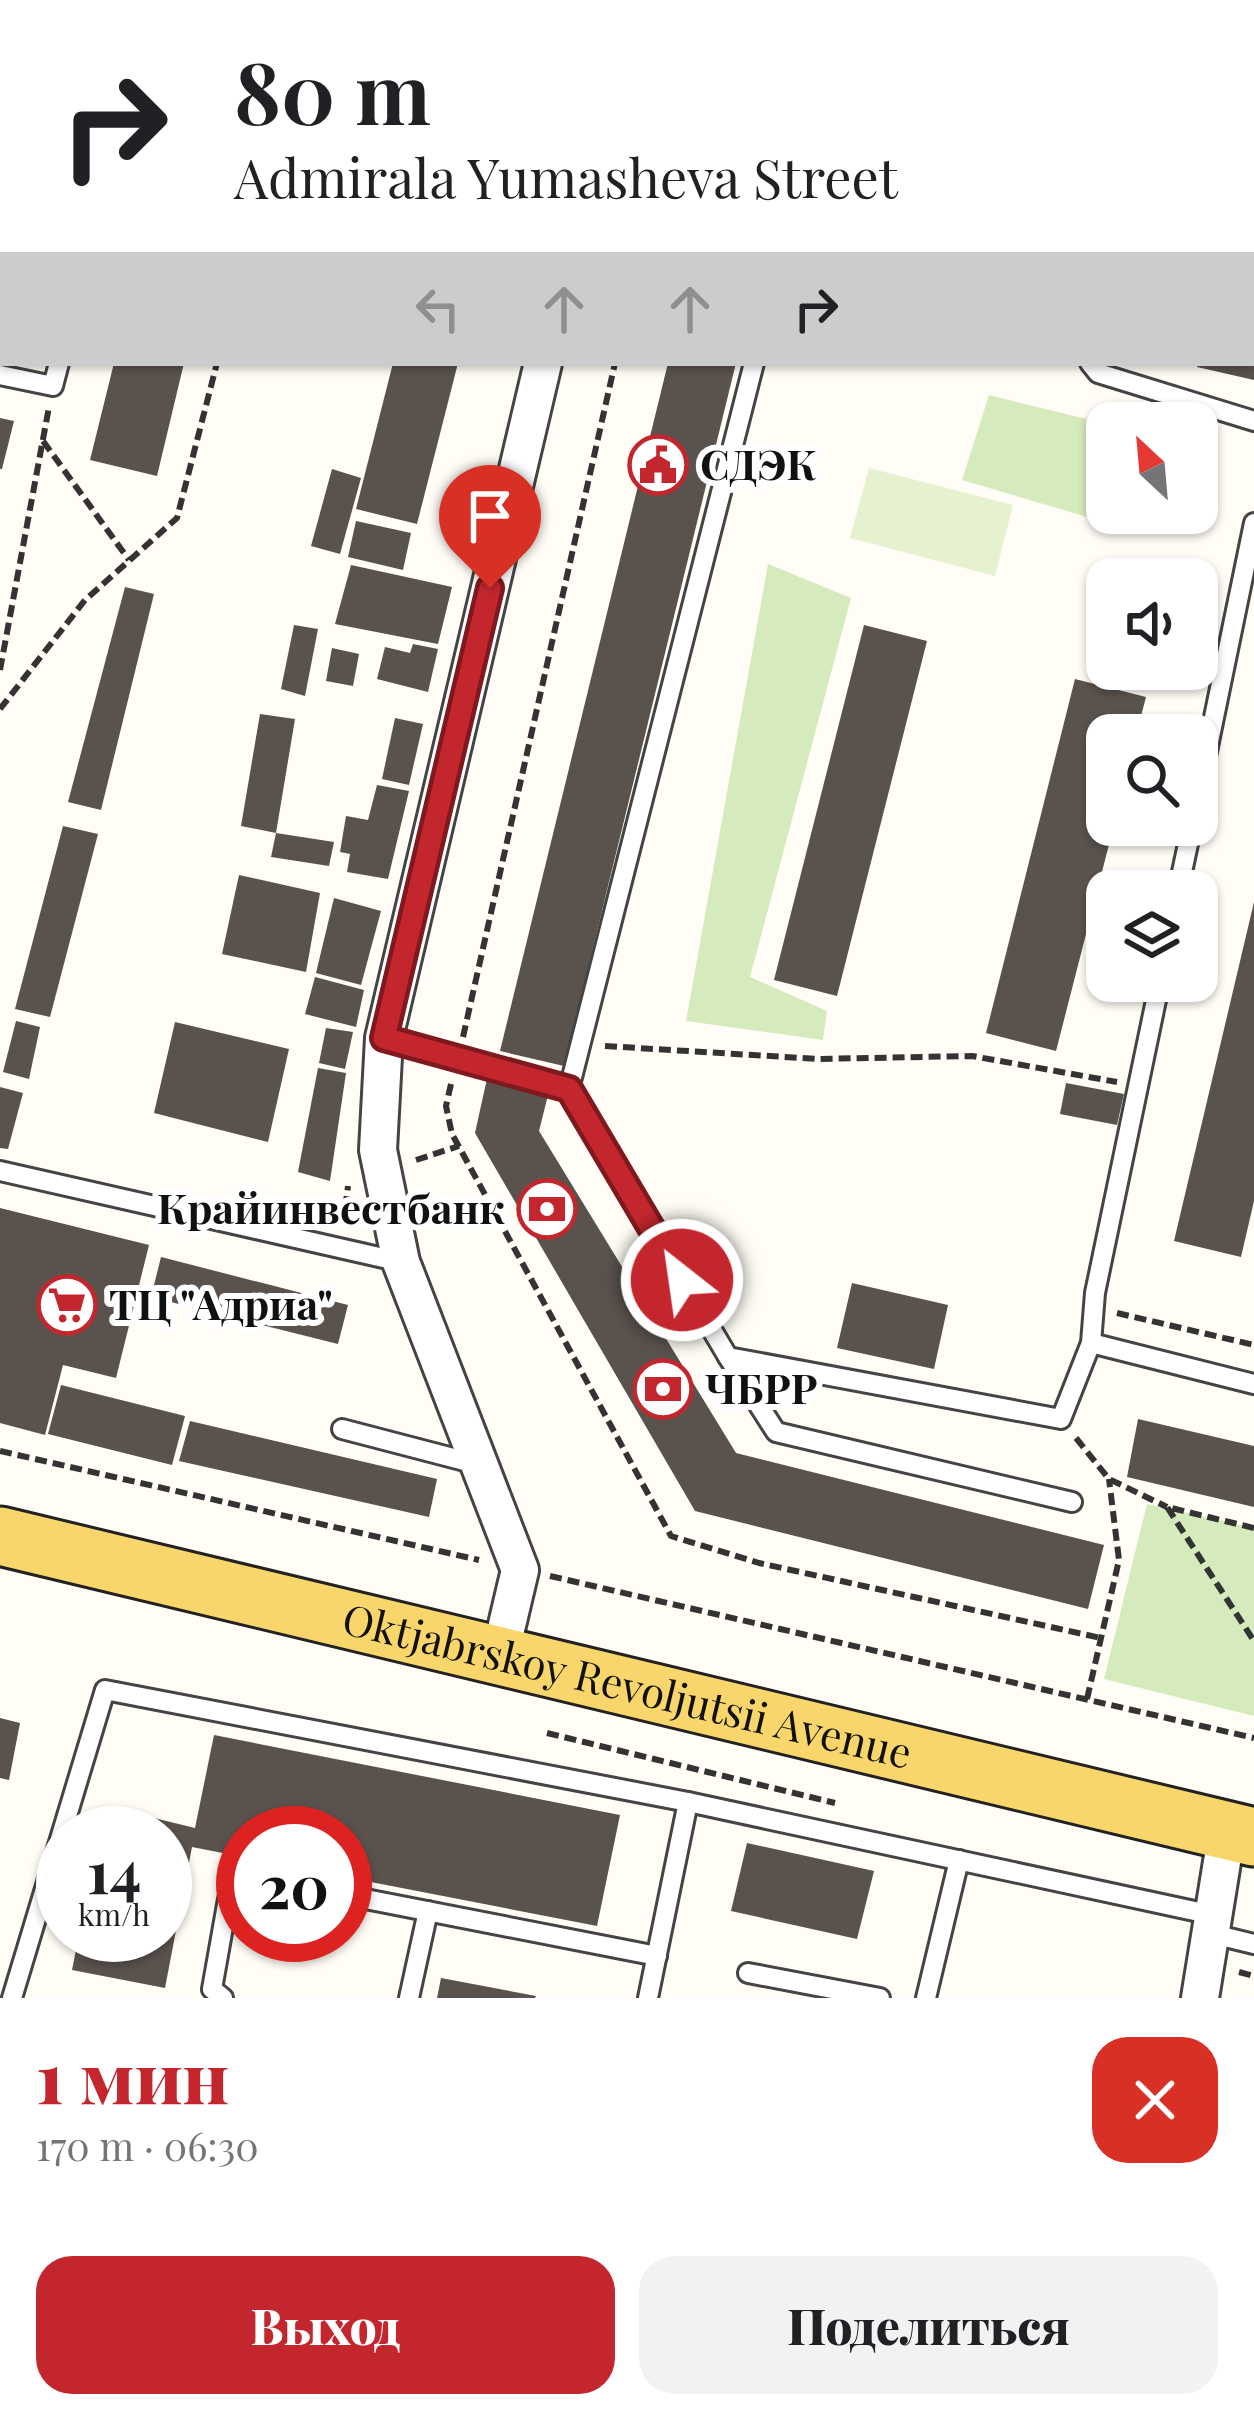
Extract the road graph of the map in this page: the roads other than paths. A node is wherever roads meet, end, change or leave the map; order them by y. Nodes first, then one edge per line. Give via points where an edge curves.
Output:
1 (58, 366) edge
2 (541, 366) edge
3 (753, 366) edge
4 (1092, 366) edge
5 (0, 375) edge
6 (1254, 422) edge
7 (1254, 524) edge
8 (1215, 714) edge
9 (1156, 1002) edge
10 (384, 1038) junction
11 (569, 1089) junction
12 (0, 1171) edge
13 (401, 1262) junction
14 (1091, 1343) junction
15 (728, 1357) junction
16 (1254, 1384) edge
17 (342, 1429) dead end
18 (480, 1465) junction
19 (1072, 1502) dead end
20 (0, 1536) edge
21 (499, 1659) junction
22 (688, 1802) junction
23 (1240, 1834) edge
24 (959, 1860) junction
25 (372, 1900) edge
26 (428, 1911) junction
27 (1213, 1924) junction
28 (1254, 1944) edge
29 (657, 1955) junction
30 (217, 1962) edge
31 (748, 1972) dead end
32 (12, 1998) edge
33 (223, 1998) edge
34 (409, 1998) edge
35 (648, 1998) edge
36 (880, 1998) edge
37 (926, 1998) edge
38 (1200, 1998) edge

1 - 5 lane via 53,386
2 - 10 street
3 - 11 lane
4 - 6 lane
7 - 8 lane
9 - 14 lane
10 - 11 lane
10 - 13 street via 378,1150
11 - 15 lane
12 - 13 lane
13 - 18 street
14 - 15 lane via 1061,1419
14 - 16 lane
15 - 19 lane via 776,1432
17 - 18 lane
18 - 21 street via 520,1570
20 - 21 main road, Oktjabrskoy Revoljutsii Avenue
21 - 23 main road, Oktjabrskoy Revoljutsii Avenue
22 - 24 lane
22 - 29 lane
22 - 32 lane via 104,1690
23 - 27 street
24 - 27 lane
24 - 37 lane
25 - 26 lane
26 - 29 lane
26 - 34 lane
27 - 28 lane
27 - 38 street
29 - 35 lane
30 - 33 lane via 212,1989
31 - 36 lane

